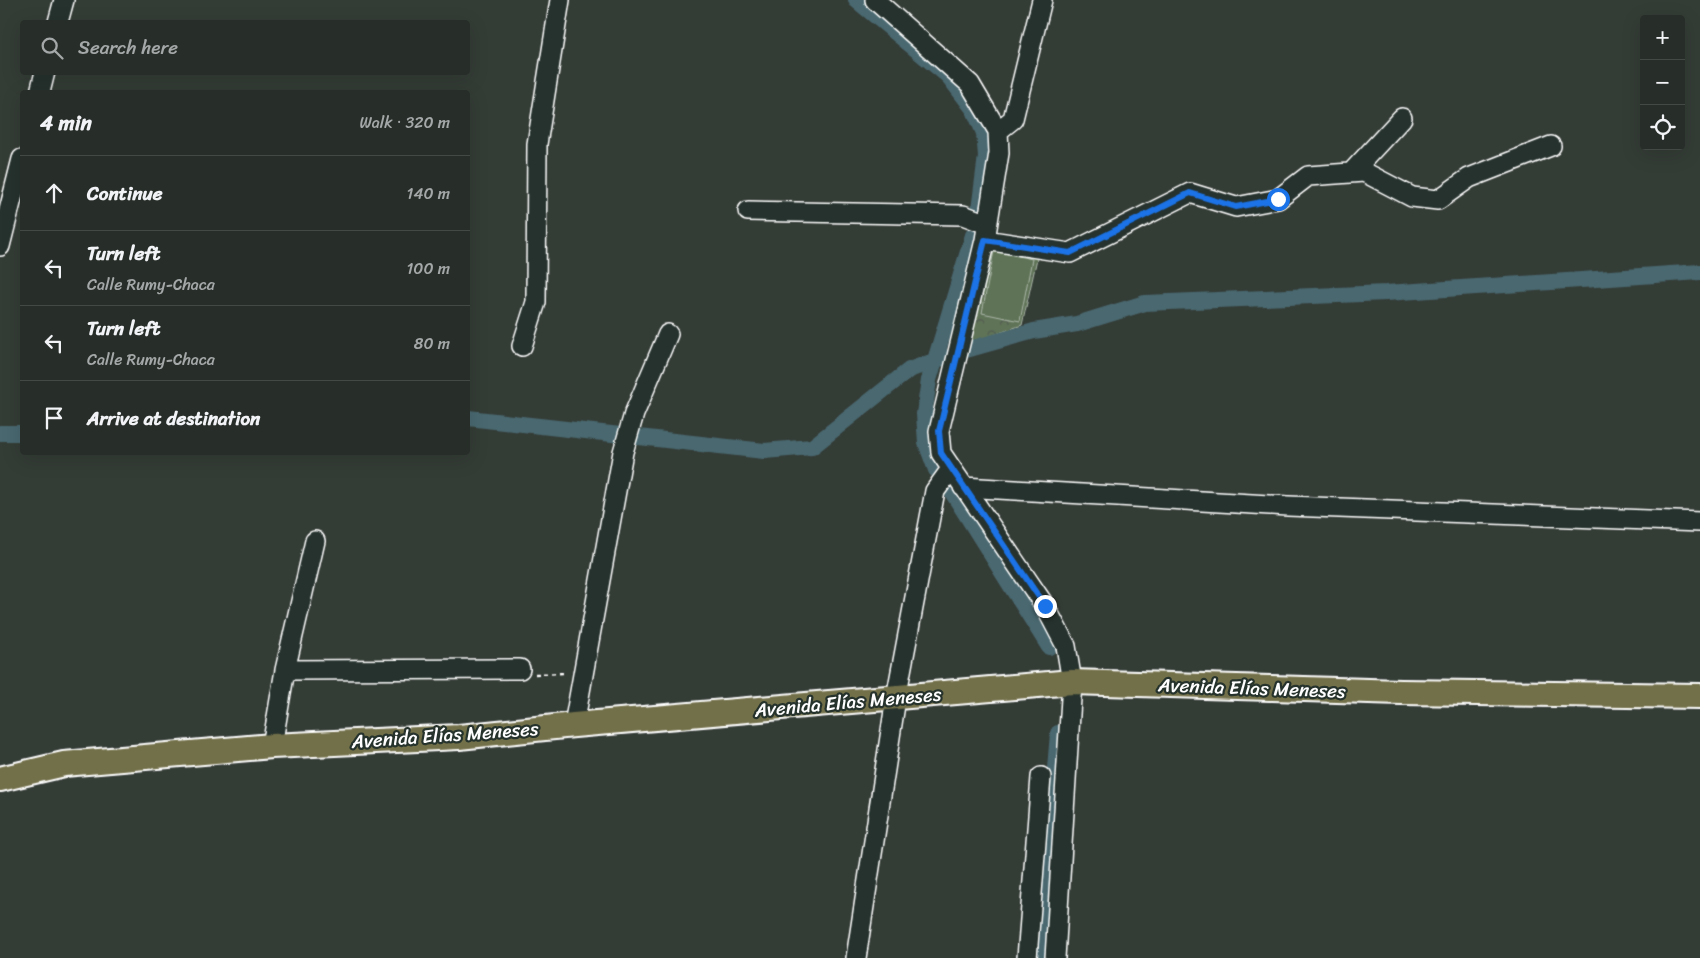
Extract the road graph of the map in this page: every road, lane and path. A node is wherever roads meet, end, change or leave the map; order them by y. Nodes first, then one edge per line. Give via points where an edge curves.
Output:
1 (64, 0) edge
2 (560, 0) edge
3 (875, 0) edge
4 (1042, 0) edge
5 (59, 20) edge
6 (44, 75) edge
7 (40, 90) edge
8 (1402, 118) dead end
9 (998, 131) junction
10 (1551, 146) dead end
11 (20, 168) edge
12 (1351, 173) junction
13 (748, 211) dead end
14 (986, 232) junction
15 (0, 246) edge
16 (668, 334) dead end
17 (522, 346) dead end
18 (951, 468) junction
19 (964, 487) junction
20 (1700, 522) edge
21 (315, 541) dead end
22 (520, 669) joint
23 (285, 670) junction
24 (584, 673) junction
25 (1072, 682) junction
26 (1700, 696) edge
27 (896, 698) junction
28 (574, 725) junction
29 (272, 746) junction
30 (1042, 778) dead end
31 (0, 780) edge
32 (856, 958) edge
33 (1028, 958) edge
34 (1055, 958) edge

1 - 5 street
2 - 17 street via 537,144 536,302
3 - 9 street via 970,84
4 - 9 street via 1013,119
6 - 7 street
8 - 12 street
9 - 14 street via 998,153
10 - 12 street via 1469,178 1438,200 1412,197 1364,172
11 - 15 street
12 - 14 street via 1308,176 1278,199 1236,207 1190,193 1070,253
13 - 14 street via 963,215
14 - 18 street via 939,431 941,453
16 - 24 street via 634,414 624,452
18 - 19 street
18 - 27 street via 935,491
19 - 20 street via 1298,506
19 - 25 street via 1045,606 1066,646
21 - 23 street
22 - 23 street
22 - 24 path via 529,674
23 - 29 street
24 - 28 street
25 - 26 main road, Avenida Elías Meneses via 1401,692
25 - 27 main road, Avenida Elías Meneses
25 - 34 street
27 - 28 main road, Avenida Elías Meneses
27 - 32 street
28 - 29 main road, Avenida Elías Meneses via 459,737
29 - 31 main road, Avenida Elías Meneses via 64,764
30 - 33 street

